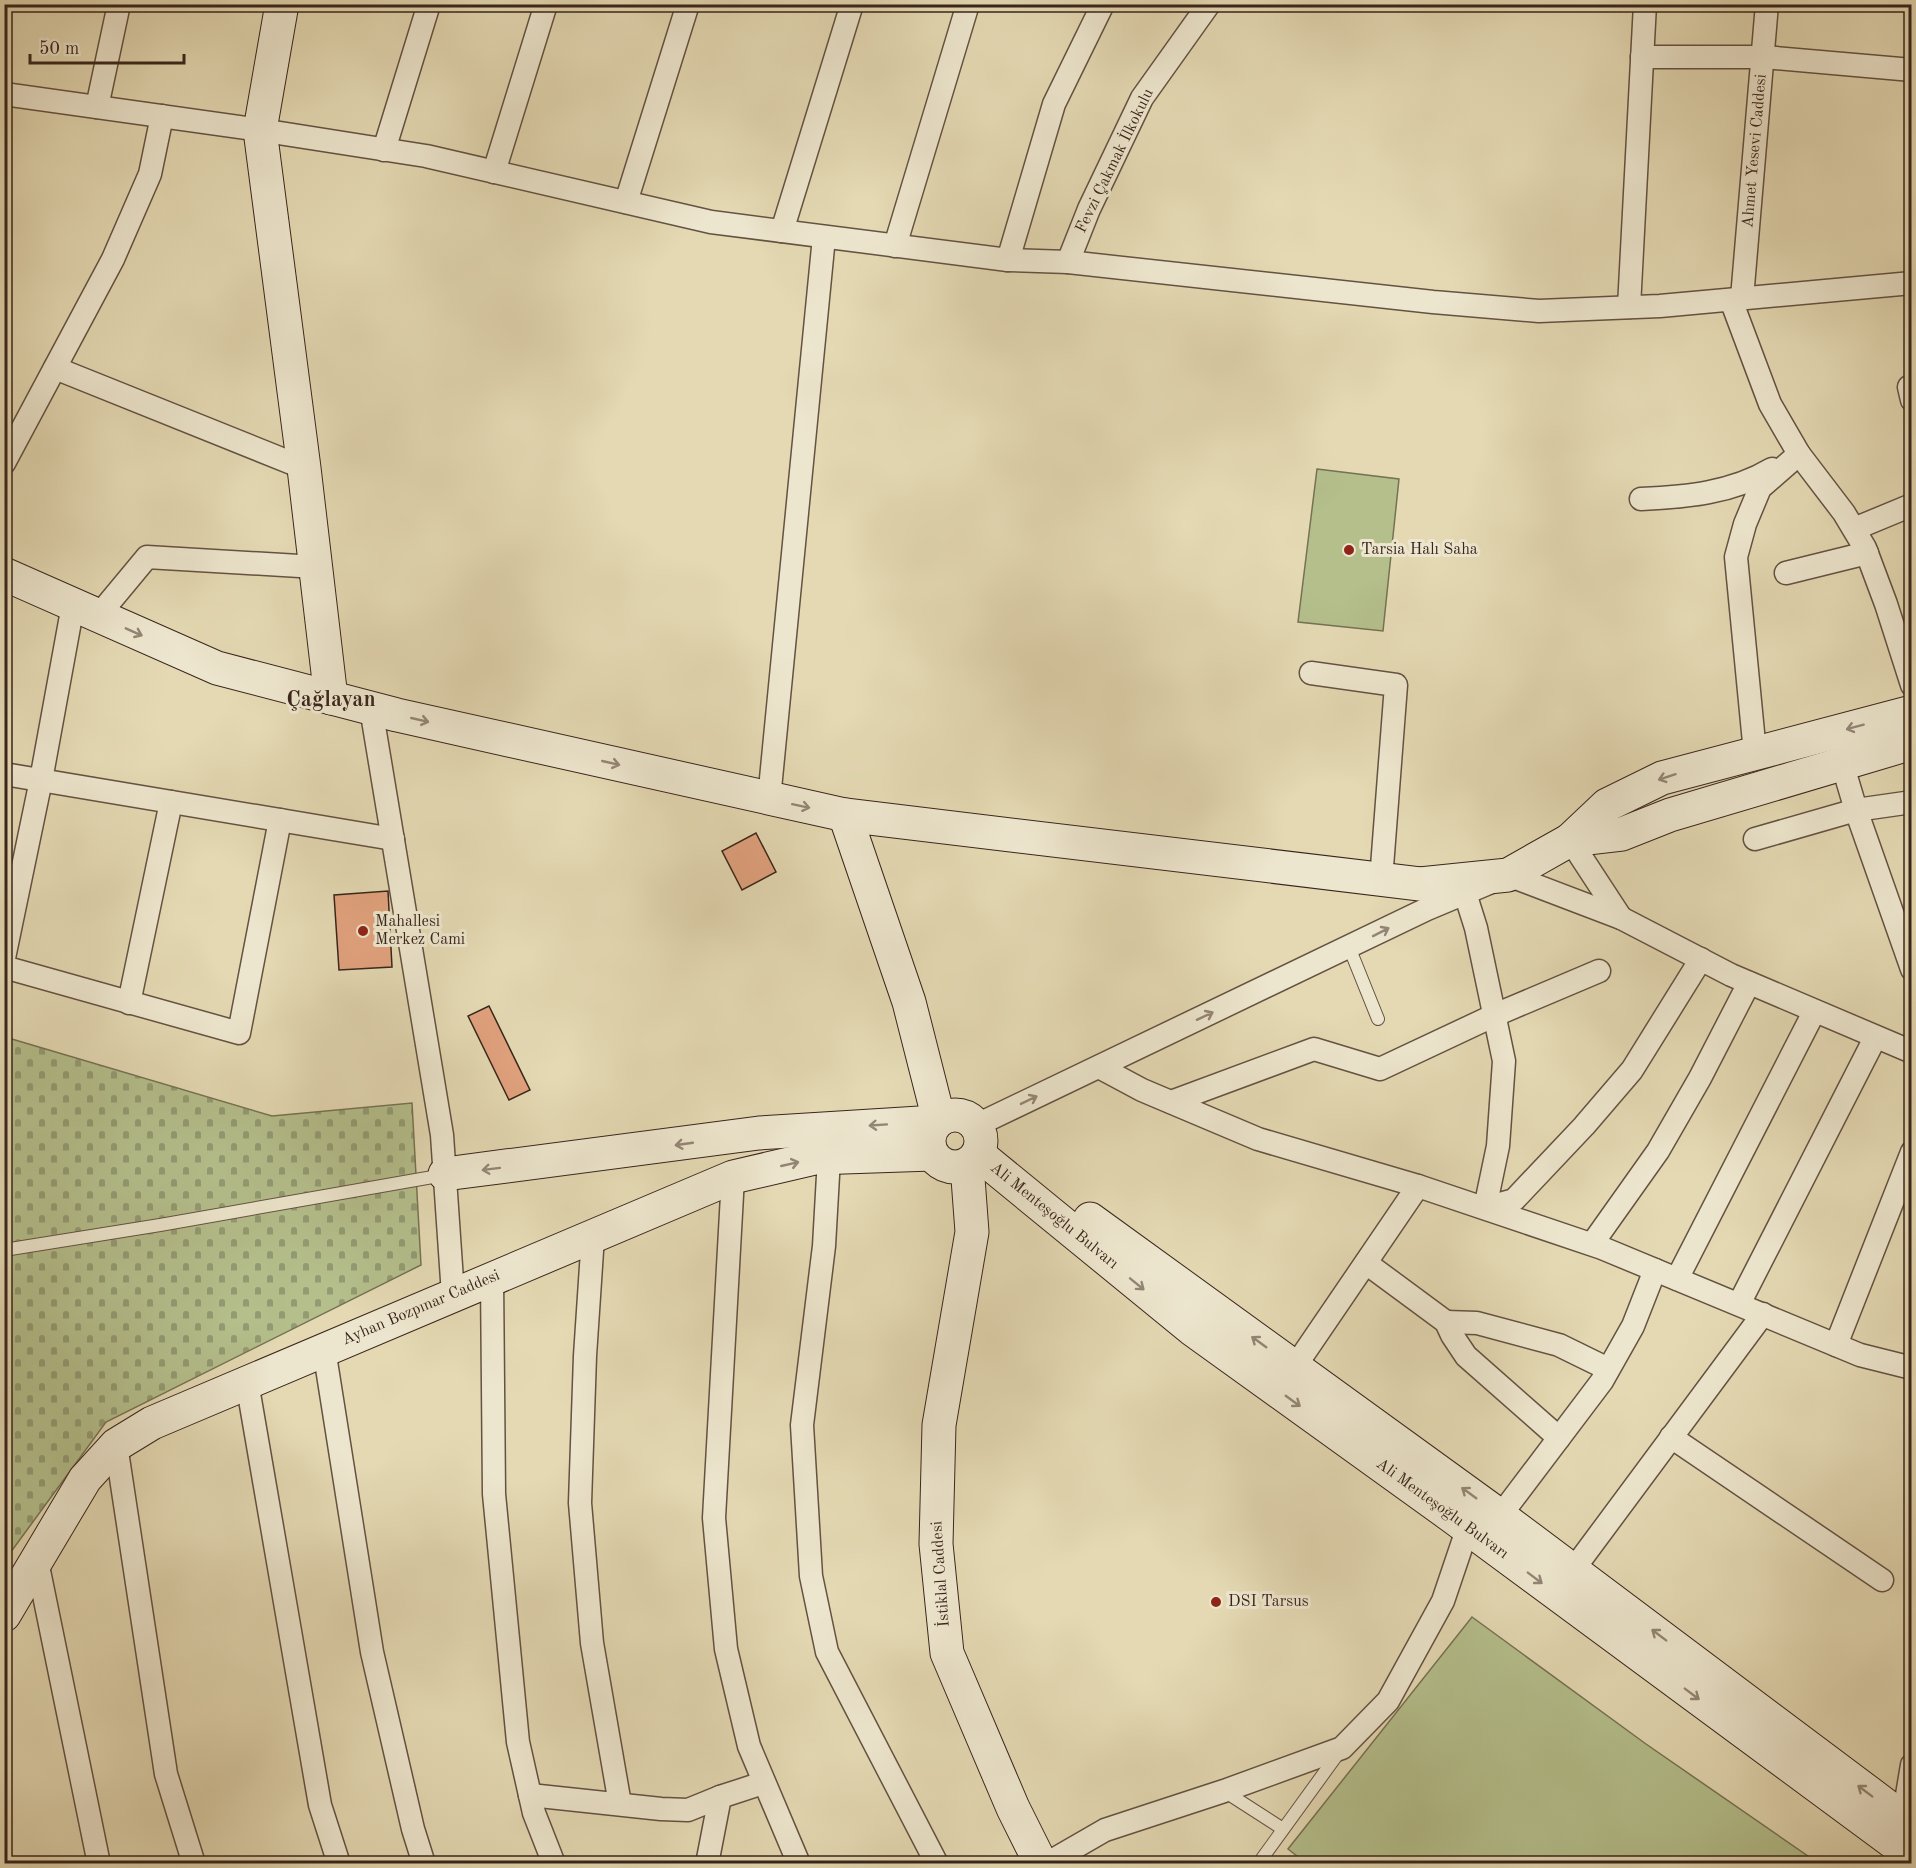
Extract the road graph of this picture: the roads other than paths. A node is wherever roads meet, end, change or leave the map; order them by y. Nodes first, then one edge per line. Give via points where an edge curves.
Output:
1 (119, 4) edge
2 (282, 4) edge
3 (429, 4) edge
4 (546, 4) edge
5 (688, 4) edge
6 (852, 4) edge
7 (968, 4) edge
8 (1209, 4) edge
9 (1645, 4) edge
10 (1767, 4) edge
11 (1099, 6) edge
12 (1642, 57) junction
13 (1764, 57) junction
14 (1911, 70) edge
15 (4, 94) edge
16 (97, 107) junction
17 (162, 116) junction
18 (260, 130) junction
19 (384, 150) junction
20 (494, 172) junction
21 (626, 202) junction
22 (782, 231) junction
23 (824, 237) junction
24 (895, 246) junction
25 (1008, 260) junction
26 (1068, 262) junction
27 (1911, 283) edge
28 (1737, 299) junction
29 (1629, 307) junction
30 (55, 368) junction
31 (1799, 454) junction
32 (4, 463) edge
33 (304, 468) junction
34 (1641, 499) dead end
35 (1911, 505) edge
36 (1854, 529) junction
37 (1867, 553) junction
38 (316, 567) junction
39 (1786, 573) dead end
40 (4, 574) edge
41 (86, 611) junction
42 (1311, 673) dead end
43 (1911, 685) edge
44 (331, 698) junction
45 (371, 708) junction
46 (1911, 712) edge
47 (1911, 743) edge
48 (1755, 753) junction
49 (1842, 763) junction
50 (4, 774) edge
51 (41, 780) junction
52 (769, 799) junction
53 (171, 802) junction
54 (1911, 802) edge
55 (1856, 810) junction
56 (845, 815) junction
57 (280, 820) junction
58 (393, 839) junction
59 (1755, 839) dead end
60 (1570, 840) junction
61 (1508, 875) junction
62 (1381, 879) junction
63 (1465, 893) junction
64 (1622, 918) junction
65 (1349, 947) junction
66 (4, 958) edge
67 (1701, 959) junction
68 (4, 967) edge
69 (1911, 969) edge
70 (1599, 971) dead end
71 (1749, 983) junction
72 (909, 1002) junction
73 (129, 1003) junction
74 (1814, 1012) junction
75 (1495, 1015) junction
76 (1378, 1019) dead end
77 (1875, 1038) junction
78 (1911, 1052) edge
79 (1099, 1067) junction
80 (1171, 1102) junction
81 (938, 1121) junction
82 (773, 1132) junction
83 (975, 1141) junction
84 (1911, 1152) edge
85 (932, 1154) junction
86 (829, 1158) junction
87 (445, 1174) junction
88 (733, 1177) junction
89 (1418, 1186) junction
90 (1485, 1208) junction
91 (593, 1236) junction
92 (1592, 1244) junction
93 (4, 1250) edge
94 (1366, 1263) junction
95 (1655, 1270) junction
96 (492, 1278) junction
97 (1677, 1279) junction
98 (453, 1295) junction
99 (1739, 1304) junction
100 (1763, 1314) junction
101 (1446, 1322) junction
102 (1836, 1345) junction
103 (324, 1349) junction
104 (1294, 1368) junction
105 (1911, 1368) edge
106 (1608, 1369) junction
107 (247, 1382) junction
108 (1671, 1437) junction
109 (1559, 1438) junction
110 (116, 1445) junction
111 (1500, 1516) junction
112 (1468, 1527) junction
113 (37, 1561) junction
114 (1573, 1570) junction
115 (1882, 1580) dead end
116 (4, 1615) edge
117 (1342, 1748) junction
118 (1911, 1765) edge
119 (763, 1783) junction
120 (1224, 1791) junction
121 (530, 1795) junction
122 (720, 1797) junction
123 (620, 1804) junction
124 (1283, 1829) junction
125 (1905, 1843) edge
126 (99, 1863) edge
127 (194, 1863) edge
128 (339, 1863) edge
129 (424, 1863) edge
130 (554, 1863) edge
131 (707, 1863) edge
132 (799, 1863) edge
133 (936, 1863) edge
134 (1041, 1863) edge
135 (1046, 1863) edge
136 (1265, 1863) edge

1 - 16 street
2 - 18 street
3 - 19 street
4 - 20 street
5 - 21 street
6 - 22 street
7 - 24 street
8 - 26 street, Fevzi Çakmak İlkokulu via 1142,98
9 - 12 street
10 - 13 street, Ahmet Yesevi Caddesi
11 - 25 street via 1054,104
12 - 13 street
12 - 29 street
13 - 14 street
13 - 28 street, Ahmet Yesevi Caddesi
15 - 16 street
16 - 17 street
17 - 18 street
17 - 30 street via 150,174 112,259
18 - 19 street
18 - 33 street
19 - 20 street
20 - 21 street
21 - 22 street via 711,222
22 - 23 street
23 - 24 street
23 - 52 street
24 - 25 street
25 - 26 street
26 - 29 street via 1539,311
27 - 28 street
28 - 29 street
28 - 31 street via 1770,404
30 - 32 street
30 - 33 street
31 - 34 street via 1731,487 1686,497
31 - 36 street
31 - 48 street via 1760,488 1736,557
33 - 38 street
35 - 36 street
36 - 37 street
37 - 39 street
37 - 43 street
38 - 41 street via 147,557
38 - 44 street
40 - 41 street
41 -> 44 street via 216,668
41 - 51 street
42 - 62 street via 1396,686
44 - 45 street
45 -> 52 street
45 - 58 street
46 -> 48 street
47 - 49 street
48 -> 60 street via 1662,778 1607,805
49 - 55 street
49 - 60 street via 1670,815 1622,834
50 - 51 street
51 - 53 street
51 - 66 street
52 -> 56 street
53 - 57 street
53 - 73 street
54 - 55 street
55 - 59 street
55 - 69 street
56 - 62 street
56 - 72 street
57 - 58 street
57 - 73 street via 239,1033
58 - 87 street via 442,1135
60 - 61 street
60 - 64 street
61 - 62 street via 1419,884
61 - 63 street
61 - 64 street
65 -> 63 street
63 - 75 street
64 - 67 street
65 - 76 lane
79 -> 65 street
67 - 71 street
67 - 90 street via 1632,1070 1584,1126 1514,1200
68 - 73 street
70 - 75 street
71 - 74 street
71 - 92 street via 1658,1150
72 - 81 street
72 - 83 street
74 - 77 street
74 - 97 street
75 - 80 street via 1380,1069 1314,1049
75 - 90 street via 1504,1061 1498,1146
77 - 78 street
77 - 99 street
79 - 80 street
83 -> 79 street
80 - 89 street via 1258,1139
81 -> 82 street
81 - 83 street via 953,1114 966,1117
81 - 85 street via 929,1135
82 -> 87 street
82 - 88 street
83 - 85 street via 954,1168 941,1164
104 -> 83 street, Ali Menteşoğlu Bulvarı
83 -> 112 street, Ali Menteşoğlu Bulvarı via 1192,1329
83 - 134 street, İstiklal Caddesi via 972,1232 939,1425 936,1544 947,1653 1013,1808
84 - 102 street
85 - 86 street, Ayhan Bozpınar Caddesi
88 -> 86 street, Ayhan Bozpınar Caddesi
86 - 133 street via 824,1246 801,1425 811,1576 827,1652
87 - 93 lane
87 - 98 street
88 - 91 street, Ayhan Bozpınar Caddesi
88 - 119 street via 714,1518 726,1649 749,1746
89 - 90 street
89 - 94 street
90 - 92 street
91 - 96 street, Ayhan Bozpınar Caddesi
91 - 123 street via 580,1503 592,1643
92 - 95 street
94 - 101 street
94 - 104 street
95 - 97 street
95 - 106 street via 1633,1326
96 - 98 street, Ayhan Bozpınar Caddesi
96 - 121 street via 494,1494 518,1742
97 - 99 street
98 - 103 street, Ayhan Bozpınar Caddesi
99 - 100 street
100 - 102 street
100 - 108 street
101 - 106 street via 1477,1323 1559,1344
101 - 109 street via 1466,1356
102 - 105 street
103 - 107 street, Ayhan Bozpınar Caddesi
103 - 129 street via 372,1652
111 -> 104 street, Ali Menteşoğlu Bulvarı
106 - 109 street
107 - 110 street, Ayhan Bozpınar Caddesi via 152,1423
107 - 128 street via 320,1805
108 - 114 street
108 - 115 street
109 - 111 street
110 - 113 street, Ayhan Bozpınar Caddesi via 85,1479
110 - 127 street via 166,1774
111 - 112 street
111 - 114 street, Ali Menteşoğlu Bulvarı
112 - 117 street via 1443,1601 1388,1701
112 -> 125 street, Ali Menteşoğlu Bulvarı
113 - 116 street, Ayhan Bozpınar Caddesi
113 - 126 street
125 -> 114 street, Ali Menteşoğlu Bulvarı
117 - 120 street
117 - 124 lane
118 - 125 street
119 - 122 street
119 - 132 street
120 - 124 lane
120 - 135 street via 1105,1830
121 - 123 street
121 - 130 street
122 - 123 street via 688,1810
122 - 131 street
124 - 136 lane via 1261,1860

